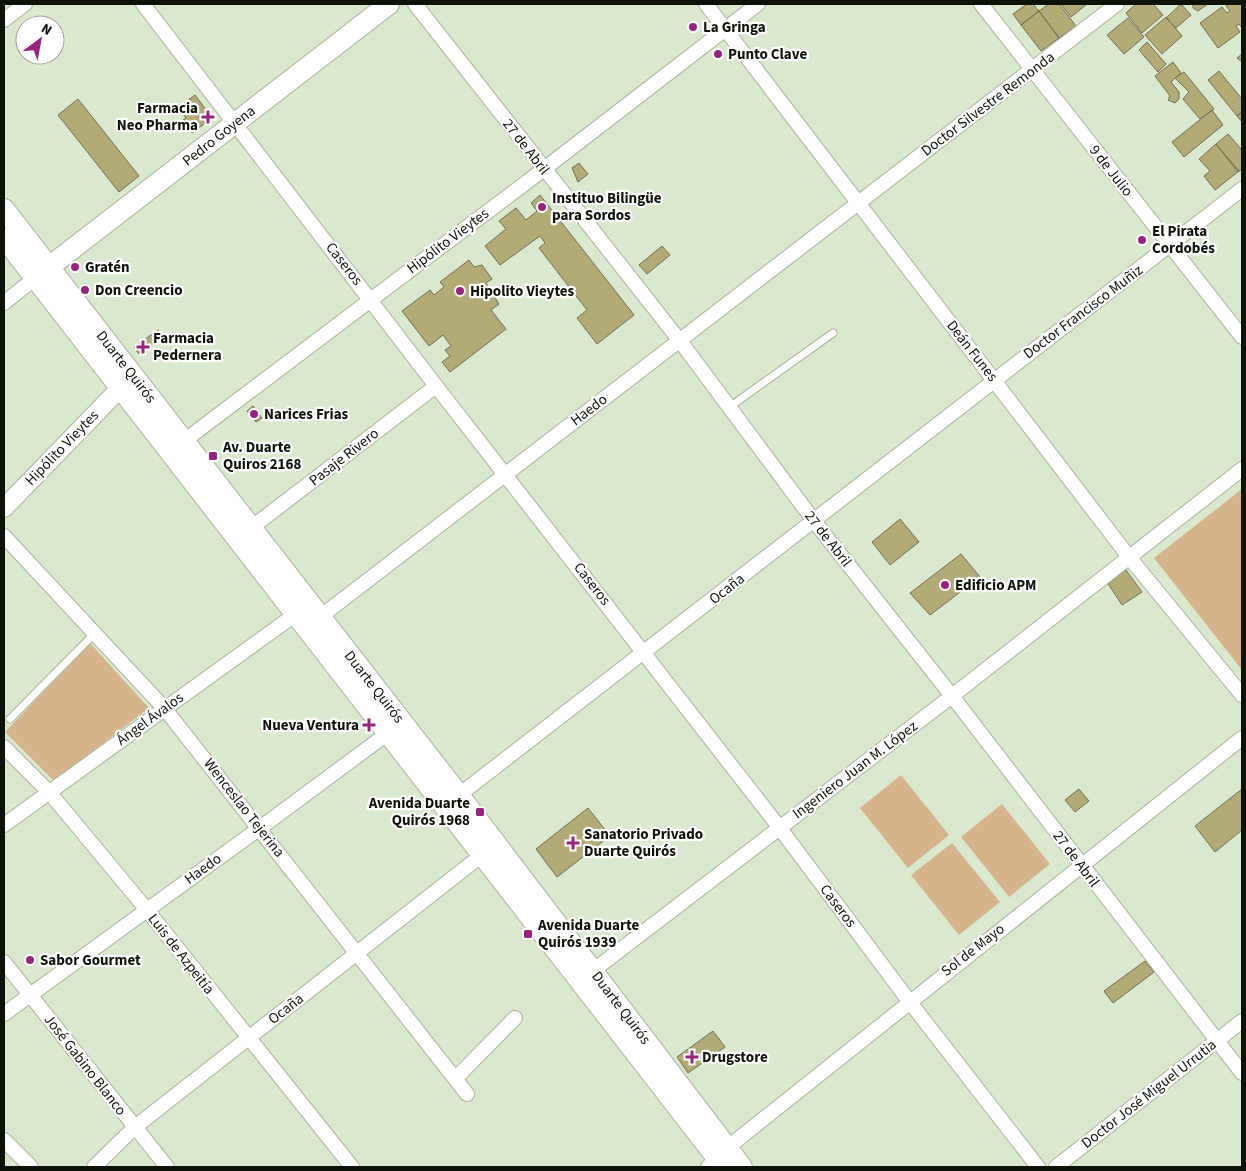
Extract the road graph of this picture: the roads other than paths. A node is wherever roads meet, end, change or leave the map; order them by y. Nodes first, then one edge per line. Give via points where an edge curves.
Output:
1 (25, 4) edge
2 (143, 4) edge
3 (389, 4) edge
4 (415, 4) edge
5 (706, 4) edge
6 (758, 4) edge
7 (981, 4) edge
8 (1117, 4) edge
9 (4, 20) edge
10 (725, 29) junction
11 (1033, 70) junction
12 (236, 123) junction
13 (544, 169) junction
14 (1242, 189) edge
15 (857, 202) junction
16 (4, 209) edge
17 (4, 238) edge
18 (1170, 246) junction
19 (42, 273) junction
20 (371, 298) junction
21 (4, 303) edge
22 (833, 333) dead end
23 (1242, 337) edge
24 (680, 341) junction
25 (994, 380) junction
26 (127, 381) junction
27 (436, 386) junction
28 (728, 408) junction
29 (178, 448) junction
30 (1242, 469) edge
31 (506, 473) junction
32 (4, 508) edge
33 (814, 522) junction
34 (251, 528) junction
35 (4, 536) edge
36 (1129, 557) junction
37 (296, 614) junction
38 (320, 617) junction
39 (95, 634) junction
40 (644, 652) junction
41 (1242, 695) edge
42 (952, 696) junction
43 (165, 709) junction
44 (10, 719) dead end
45 (395, 728) junction
46 (1242, 738) edge
47 (4, 747) edge
48 (48, 792) junction
49 (459, 795) junction
50 (4, 825) edge
51 (779, 827) junction
52 (260, 828) junction
53 (482, 855) junction
54 (1081, 865) junction
55 (147, 910) junction
56 (358, 953) junction
57 (4, 962) edge
58 (586, 976) junction
59 (30, 994) junction
60 (909, 1001) junction
61 (4, 1014) edge
62 (515, 1018) dead end
63 (1242, 1022) edge
64 (248, 1039) junction
65 (1216, 1042) junction
66 (1242, 1074) edge
67 (456, 1078) junction
68 (467, 1094) dead end
69 (135, 1127) junction
70 (4, 1140) edge
71 (719, 1160) edge
72 (31, 1167) edge
73 (94, 1167) edge
74 (167, 1167) edge
75 (352, 1167) edge
76 (742, 1167) edge
77 (1038, 1167) edge
78 (1056, 1167) edge

1 - 9 street
2 - 12 street, Caseros
3 - 12 main road, Pedro Goyena
4 - 13 street, 27 de Abril
5 - 10 street, Deán Funes
6 - 10 street, Hipólito Vieytes
7 - 11 street, 9 de Julio
8 - 11 street, Doctor Silvestre Remonda
10 - 13 street, Hipólito Vieytes
10 - 15 street, Deán Funes
11 - 15 street, Doctor Silvestre Remonda
11 - 18 street, 9 de Julio
12 - 19 main road, Pedro Goyena
12 - 20 street, Caseros
13 - 20 street, Hipólito Vieytes
13 - 24 street, 27 de Abril
14 - 18 street, Doctor Francisco Muñiz
15 - 24 street, Haedo
15 - 25 street, Deán Funes
16 - 19 main road, Duarte Quirós
17 - 19 main road, Duarte Quirós
18 - 23 street, 9 de Julio
18 - 25 street, Doctor Francisco Muñiz
19 - 21 street, Pedro Goyena
19 - 26 main road, Duarte Quirós
20 - 27 street, Caseros
20 - 29 street, Hipólito Vieytes
22 - 28 lane
24 - 28 street, 27 de Abril
24 - 31 street, Haedo
25 - 33 street, Ocaña
25 - 36 street, Deán Funes
26 - 29 main road, Duarte Quirós
26 - 32 street, Hipólito Vieytes
27 - 31 street, Caseros
27 - 34 street, Pasaje Rivero
28 - 33 street, 27 de Abril
29 - 34 main road, Duarte Quirós
29 - 37 main road, Duarte Quirós
30 - 36 street, Ingeniero Juan M. López
31 - 38 street, Haedo
31 - 40 street, Caseros
33 - 40 street, Ocaña
33 - 42 street, 27 de Abril
34 - 38 main road, Duarte Quirós
35 - 39 street, Wenceslao Tejerina
36 - 41 street, Deán Funes
36 - 42 street, Ingeniero Juan M. López
37 - 43 street, Ángel Ávalos
37 - 45 main road, Duarte Quirós
38 - 45 main road, Duarte Quirós
39 - 43 street, Wenceslao Tejerina
39 - 44 lane
40 - 49 street, Ocaña
40 - 51 street, Caseros
42 - 51 street, Ingeniero Juan M. López
42 - 54 street, 27 de Abril
43 - 48 street, Ángel Ávalos
43 - 52 street, Wenceslao Tejerina
45 - 49 main road, Duarte Quirós
45 - 52 street, Haedo
45 - 53 main road, Duarte Quirós
46 - 54 street, Sol de Mayo
47 - 48 street, Luis de Azpeitía
48 - 50 street, Ángel Ávalos
48 - 55 street, Luis de Azpeitía
49 - 58 main road, Duarte Quirós
51 - 58 street, Ingeniero Juan M. López
51 - 60 street, Caseros
52 - 55 street, Haedo
52 - 56 street, Wenceslao Tejerina
53 - 56 street, Ocaña
53 - 58 main road, Duarte Quirós
54 - 60 street, Sol de Mayo
54 - 65 street, 27 de Abril
55 - 59 street, Haedo
55 - 64 street, Luis de Azpeitía
56 - 64 street, Ocaña
56 - 67 street, Wenceslao Tejerina
57 - 59 street, José Gabino Blanco
58 - 71 main road, Duarte Quirós
59 - 61 street, Haedo
59 - 69 street, José Gabino Blanco
60 - 71 street, Sol de Mayo
60 - 77 street, Caseros
62 - 67 street
63 - 65 street, Doctor José Miguel Urrutia
64 - 69 street, Ocaña
64 - 75 street, Luis de Azpeitía
65 - 66 street, 27 de Abril
65 - 78 street, Doctor José Miguel Urrutia
67 - 68 street, Wenceslao Tejerina
69 - 73 street, Ocaña
69 - 74 street, José Gabino Blanco
70 - 72 street
71 - 76 main road, Duarte Quirós

